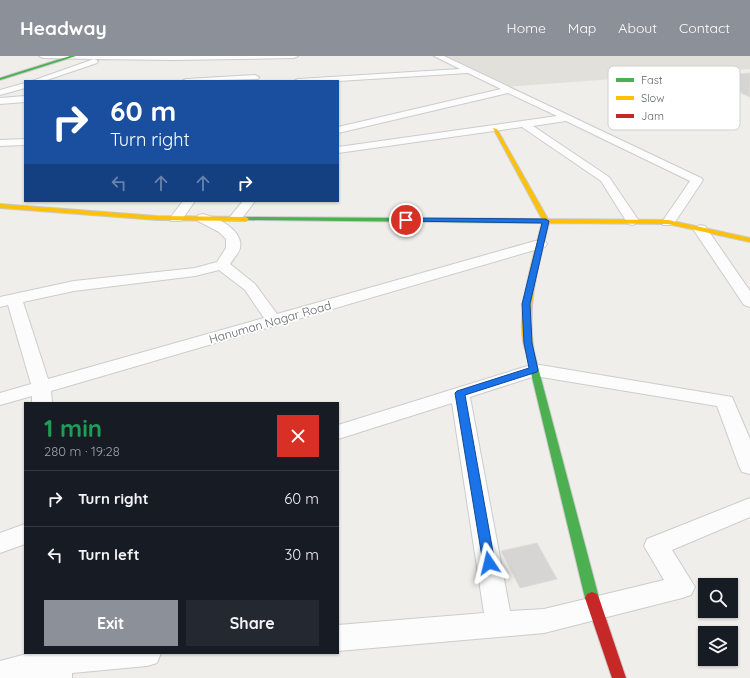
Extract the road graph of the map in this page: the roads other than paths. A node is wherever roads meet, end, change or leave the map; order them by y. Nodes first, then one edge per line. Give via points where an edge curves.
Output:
1 (43, 56) edge
2 (73, 56) edge
3 (288, 56) edge
4 (294, 56) edge
5 (438, 56) edge
6 (106, 57) junction
7 (176, 57) edge
8 (250, 67) edge
9 (468, 71) junction
10 (0, 79) edge
11 (39, 80) edge
12 (191, 80) edge
13 (315, 80) edge
14 (24, 85) edge
15 (509, 90) junction
16 (0, 93) edge
17 (24, 99) edge
18 (0, 101) edge
19 (566, 118) junction
20 (524, 124) junction
21 (495, 129) junction
22 (339, 130) edge
23 (24, 141) edge
24 (0, 143) edge
25 (339, 150) edge
26 (188, 202) edge
27 (248, 202) edge
28 (0, 206) edge
29 (176, 218) junction
30 (203, 218) junction
31 (235, 218) junction
32 (546, 221) junction
33 (633, 222) junction
34 (668, 222) junction
35 (700, 229) junction
36 (750, 240) edge
37 (540, 244) junction
38 (222, 265) junction
39 (7, 300) edge
40 (750, 302) edge
41 (274, 321) junction
42 (534, 370) junction
43 (460, 393) junction
44 (41, 395) edge
45 (0, 399) edge
46 (339, 432) edge
47 (750, 466) edge
48 (750, 507) edge
49 (24, 534) edge
50 (0, 543) edge
51 (594, 608) junction
52 (499, 624) junction
53 (339, 638) edge
54 (139, 654) edge
55 (57, 664) edge
56 (0, 675) edge
57 (619, 678) edge

1 - 2 street
2 - 6 street
2 - 10 street
3 - 4 street
3 - 8 street
5 - 9 street
6 - 7 street
6 - 11 street
7 - 8 street
8 - 12 street
9 - 13 street
9 - 15 street
14 - 16 street
15 - 19 street
15 - 22 street
17 - 18 street
19 - 20 street
19 - 34 street via 697,180
20 - 21 street
20 - 33 street via 605,179
21 - 25 street
21 - 32 street
23 - 24 street
26 - 29 street
27 - 31 street
28 - 29 street
29 - 30 street
30 - 31 street
30 - 38 street via 224,229 233,238 234,248
31 - 32 street
32 - 33 street
32 - 37 street
33 - 34 street
34 - 35 street
35 - 36 street
35 - 40 street
37 - 41 street, Hanuman Nagar Road
37 - 42 street via 526,304 528,343
38 - 39 street via 195,272 74,286
38 - 41 street via 250,287
39 - 44 street
41 - 44 street, Hanuman Nagar Road
42 - 43 street
42 - 47 street via 725,401
42 - 51 street
43 - 46 street
43 - 52 street
44 - 45 street, Hanuman Nagar Road
48 - 51 street via 656,546 682,587
49 - 50 street
51 - 52 street via 544,621
51 - 57 street
52 - 53 street
54 - 55 street
55 - 56 street

